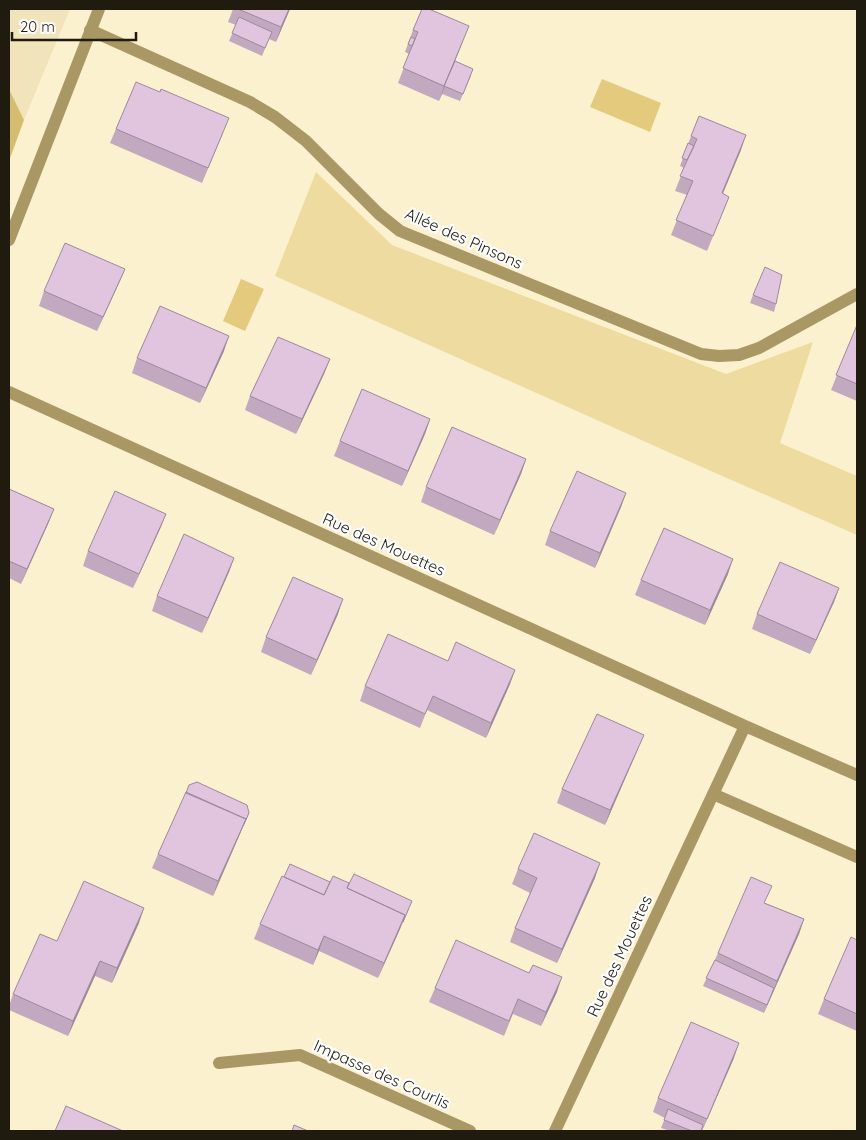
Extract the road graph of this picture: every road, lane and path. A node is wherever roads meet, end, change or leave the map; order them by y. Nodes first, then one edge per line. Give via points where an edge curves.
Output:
1 (99, 9) edge
2 (90, 30) junction
3 (9, 240) edge
4 (857, 294) edge
5 (9, 392) edge
6 (745, 726) junction
7 (857, 775) edge
8 (713, 794) junction
9 (857, 857) edge
10 (219, 1063) dead end
11 (470, 1131) edge
12 (555, 1131) edge

1 - 2 street
2 - 3 street
2 - 4 street, Allée des Pinsons via 275,116 400,230 701,354 740,355 759,348
5 - 6 street, Rue des Mouettes
6 - 7 street, Rue des Mouettes
6 - 8 street, Rue des Mouettes
8 - 9 street
8 - 12 street, Rue des Mouettes
10 - 11 street, Impasse des Courlis via 300,1055

